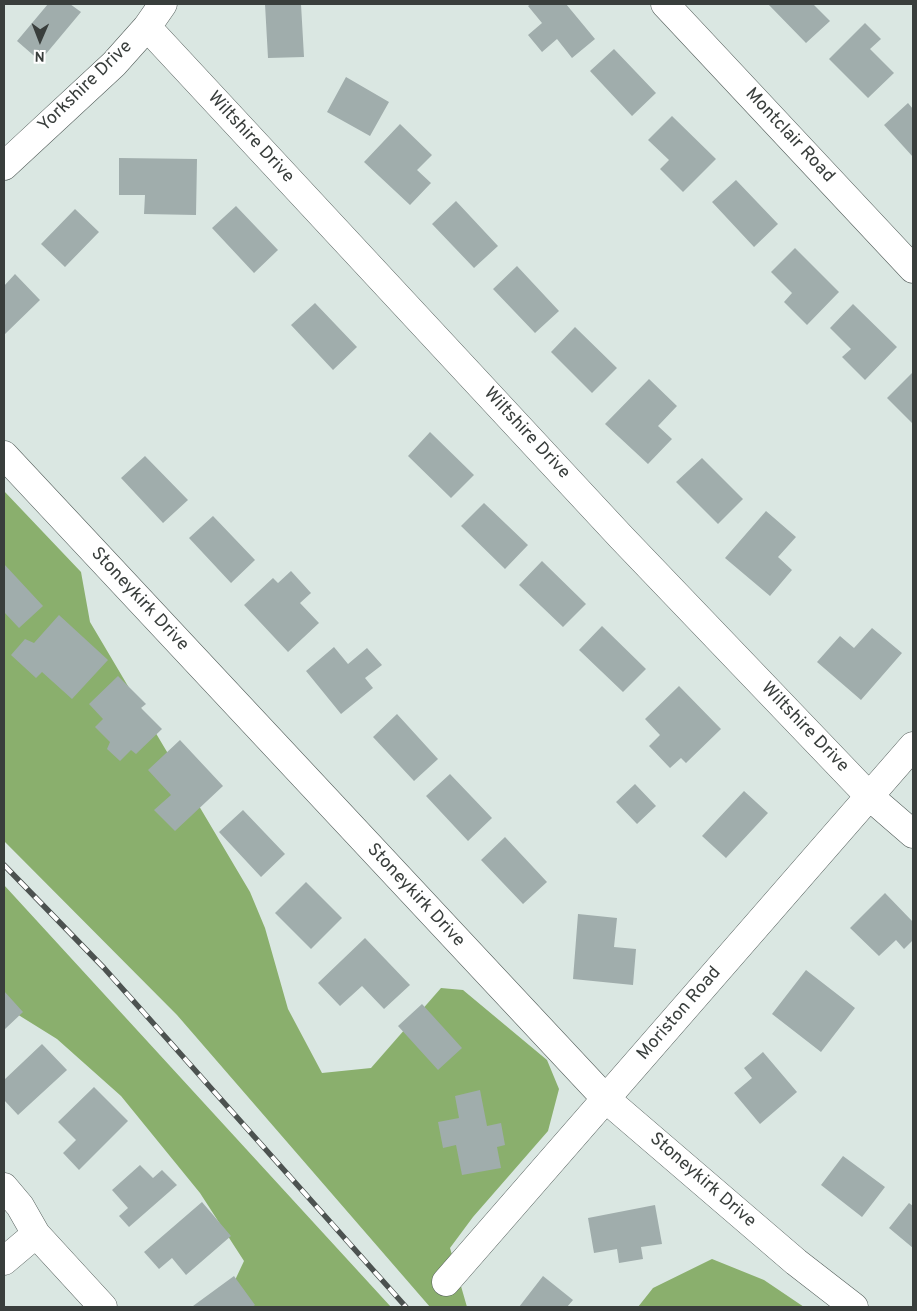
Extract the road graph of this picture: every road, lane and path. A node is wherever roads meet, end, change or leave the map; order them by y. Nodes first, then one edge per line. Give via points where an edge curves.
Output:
1 (163, 4) edge
2 (665, 4) edge
3 (147, 27) junction
4 (4, 166) edge
5 (913, 269) edge
6 (4, 455) edge
7 (913, 746) edge
8 (870, 796) junction
9 (913, 834) edge
10 (606, 1099) junction
11 (4, 1187) edge
12 (36, 1234) junction
13 (4, 1261) edge
14 (446, 1282) dead end
15 (103, 1307) edge
16 (854, 1307) edge

1 - 3 street, Yorkshire Drive
2 - 5 street, Montclair Road
3 - 4 street, Yorkshire Drive via 114,64
3 - 8 street, Wiltshire Drive via 622,537
6 - 10 street, Stoneykirk Drive
7 - 8 street, Moriston Road
8 - 9 street, Wiltshire Drive
8 - 10 street, Moriston Road
10 - 14 street, Moriston Road
10 - 16 street, Stoneykirk Drive via 796,1262
11 - 12 street via 20,1206
12 - 13 street
12 - 15 street

